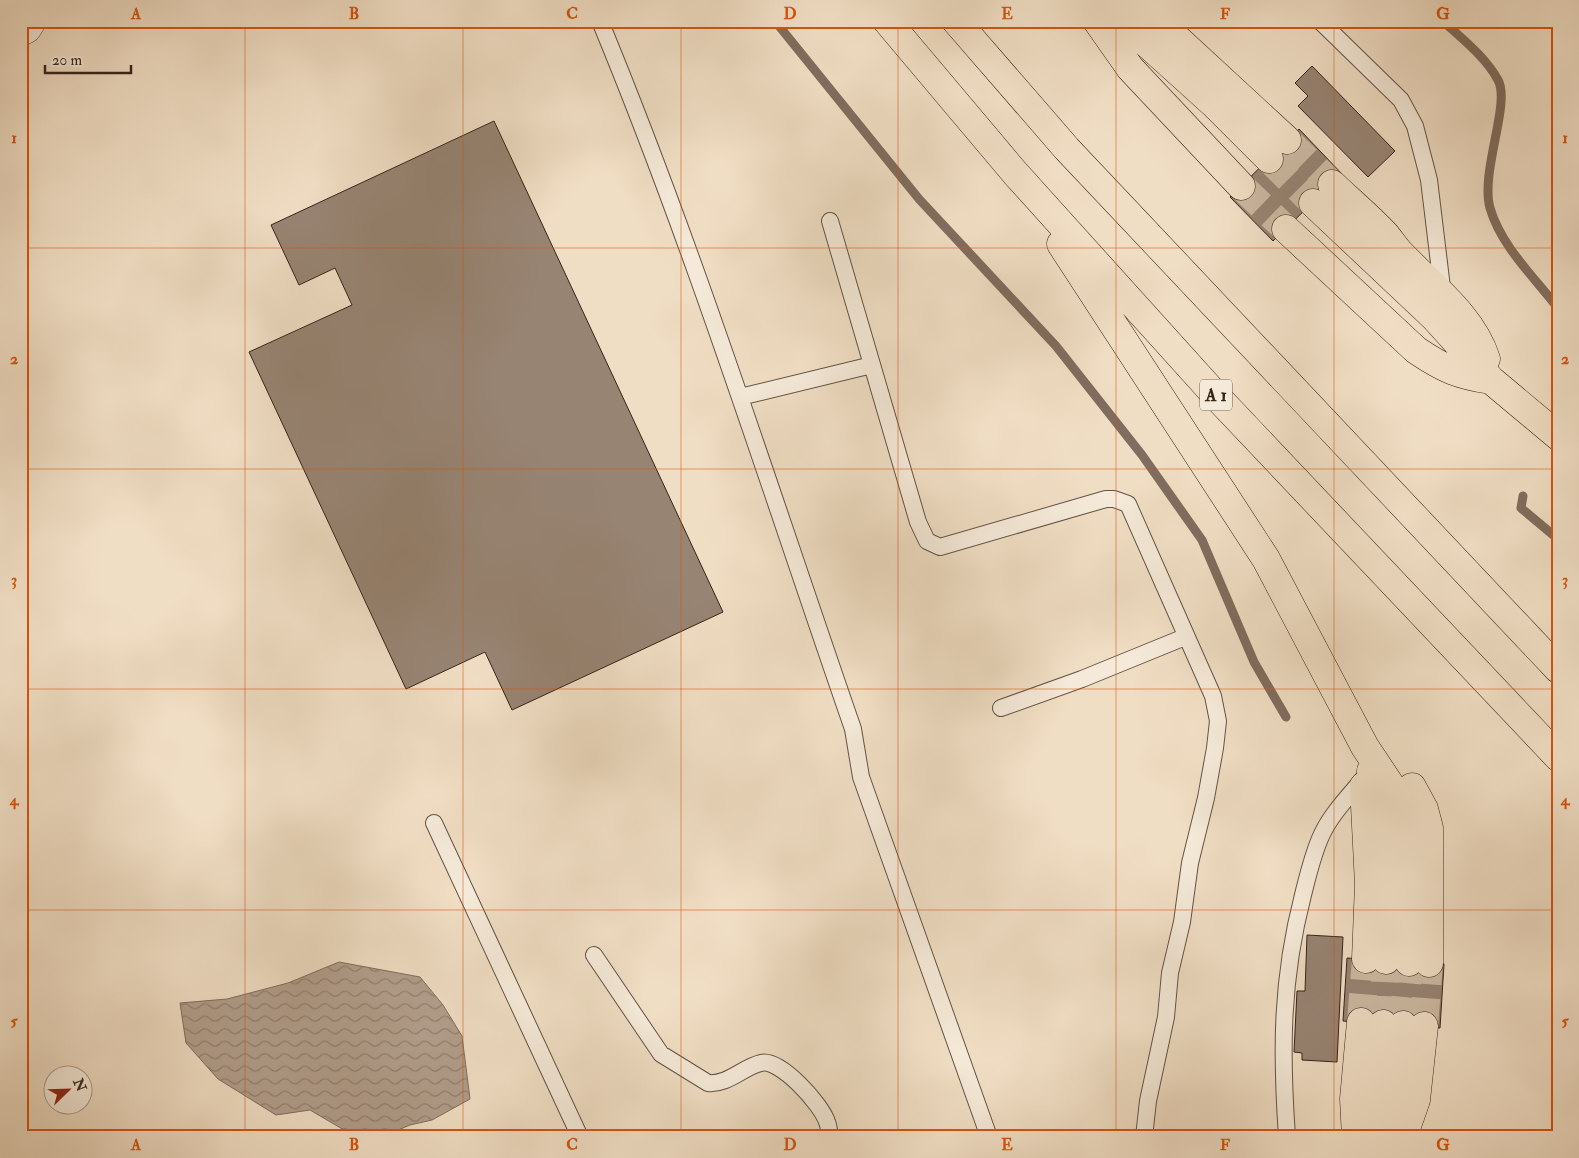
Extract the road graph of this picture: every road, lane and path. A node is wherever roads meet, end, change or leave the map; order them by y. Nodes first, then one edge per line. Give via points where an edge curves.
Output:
1 (32, 21) edge
2 (600, 21) edge
3 (887, 21) edge
4 (956, 21) edge
5 (1097, 21) edge
6 (1110, 21) edge
7 (1122, 21) edge
8 (1158, 21) edge
9 (1320, 21) edge
10 (21, 32) edge
11 (1263, 164) junction
12 (1015, 173) junction
13 (1332, 184) tunnel mouth
14 (1299, 216) tunnel mouth
15 (830, 221) dead end
16 (1443, 298) junction
17 (872, 365) junction
18 (1491, 380) junction
19 (740, 396) junction
20 (1558, 436) edge
21 (1186, 637) junction
22 (1558, 669) edge
23 (1001, 708) dead end
24 (1364, 748) junction
25 (1558, 757) edge
26 (1363, 779) junction
27 (434, 823) dead end
28 (594, 955) dead end
29 (1397, 961) junction
30 (1393, 1024) junction
31 (580, 1137) edge
32 (830, 1137) edge
33 (989, 1137) edge
34 (1144, 1137) edge
35 (1287, 1137) edge
36 (1356, 1137) edge
37 (1369, 1137) edge
38 (1382, 1137) edge
39 (1403, 1137) edge

1 - 10 street
2 - 19 lane via 637,110
3 - 12 highway, A 1
4 - 22 highway via 1067,149
5 - 11 highway via 1130,68
6 - 11 highway via 1140,56
7 - 11 highway via 1214,104
8 - 11 highway
9 - 16 lane via 1401,100 1415,126 1429,180
12 - 24 highway via 1266,559
12 - 25 highway, A 1 via 1219,400
13 - 16 highway via 1386,235
14 - 18 highway via 1428,336
15 - 17 lane
16 - 18 highway via 1476,337
17 - 19 lane
17 - 21 lane via 918,522 927,541 940,547 1114,499 1128,504
18 - 20 highway
19 - 33 lane via 853,729 861,777
21 - 23 lane
21 - 34 lane via 1213,696 1218,721 1206,798 1190,863 1182,922 1170,973 1166,1017 1148,1101
24 - 26 highway
24 - 29 highway via 1387,826
24 - 29 highway via 1403,775 1417,793 1429,828
26 - 29 highway via 1368,859
26 - 35 lane via 1322,834 1310,866 1288,958 1282,1067
27 - 31 lane
28 - 32 lane via 661,1054 708,1083 717,1084 763,1062 776,1064 796,1080 827,1120
30 - 36 highway via 1354,1099
30 - 37 highway
30 - 38 highway via 1396,1089
30 - 39 highway via 1416,1100

